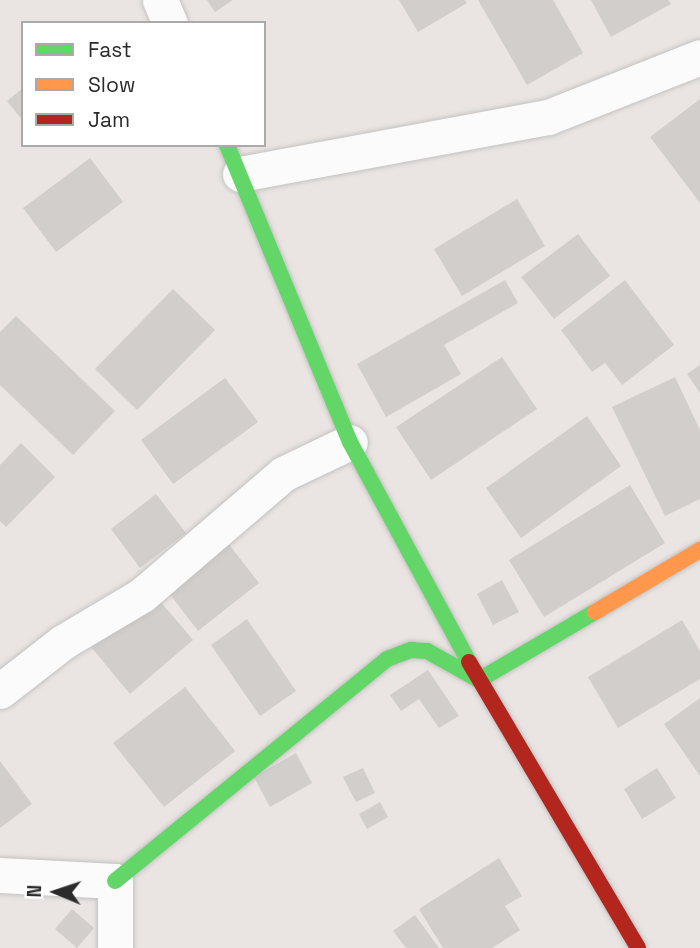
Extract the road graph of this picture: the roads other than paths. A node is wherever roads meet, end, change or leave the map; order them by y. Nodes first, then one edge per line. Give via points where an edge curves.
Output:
1 (160, 0) edge
2 (169, 21) edge
3 (700, 57) edge
4 (233, 160) edge
5 (350, 442) junction
6 (700, 550) edge
7 (479, 680) junction
8 (0, 691) edge
9 (0, 875) edge
10 (115, 881) junction
11 (115, 948) edge
12 (638, 948) edge

1 - 2 street
3 - 4 street via 548,117
4 - 5 street
5 - 7 street
5 - 8 street via 283,474 142,595 63,642
6 - 7 street
7 - 10 street via 427,651 411,650 387,659
7 - 12 street
9 - 10 street
10 - 11 street

